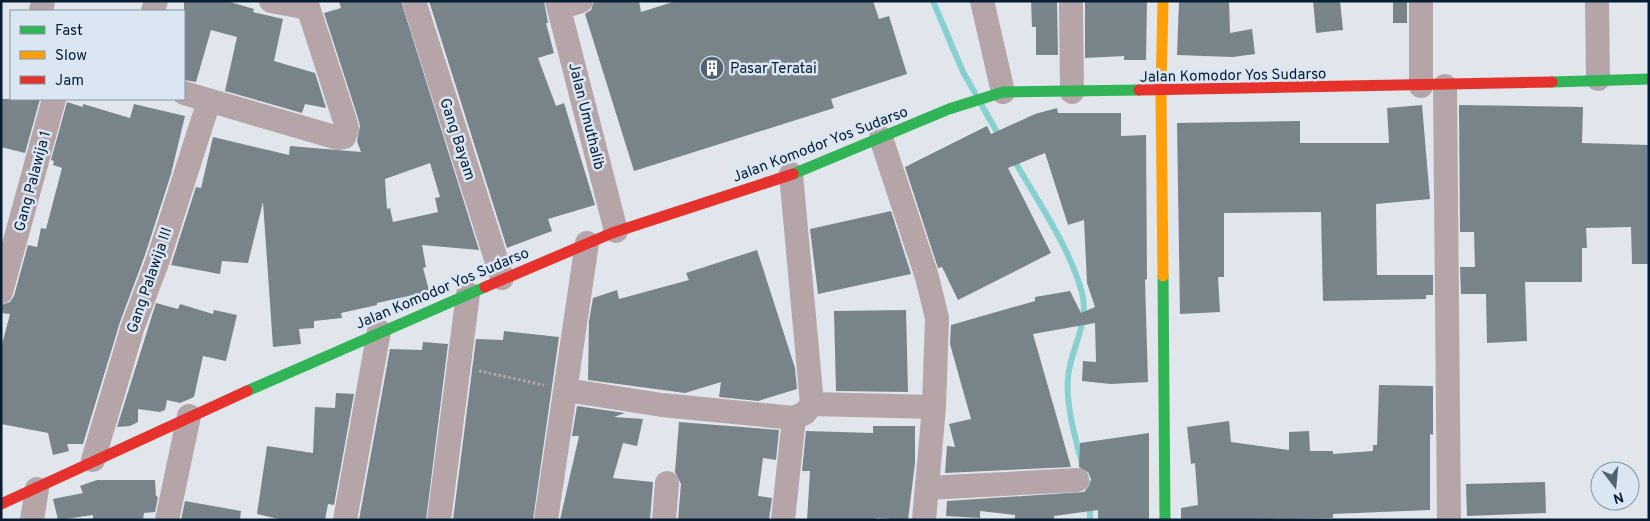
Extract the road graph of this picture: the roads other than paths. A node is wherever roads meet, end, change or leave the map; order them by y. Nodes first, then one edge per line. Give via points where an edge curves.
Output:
1 (270, 1) edge
2 (414, 1) edge
3 (982, 1) edge
4 (1071, 1) edge
5 (1163, 1) edge
6 (1421, 1) edge
7 (1597, 1) edge
8 (566, 3) edge
9 (307, 4) edge
10 (1598, 79) junction
11 (1649, 79) edge
12 (1433, 86) junction
13 (1161, 91) junction
14 (1072, 92) junction
15 (185, 93) edge
16 (998, 93) junction
17 (54, 100) edge
18 (209, 101) junction
19 (881, 138) junction
20 (791, 174) junction
21 (616, 231) junction
22 (588, 242) junction
23 (502, 278) junction
24 (1, 292) edge
25 (468, 294) junction
26 (379, 332) junction
27 (566, 390) junction
28 (934, 407) junction
29 (803, 411) junction
30 (189, 416) junction
31 (93, 460) junction
32 (1077, 480) dead end
33 (667, 482) dead end
34 (927, 488) junction
35 (37, 489) junction
36 (1, 504) edge
37 (32, 520) edge
38 (167, 520) edge
39 (344, 520) edge
40 (439, 520) edge
41 (546, 520) edge
42 (664, 520) edge
43 (784, 520) edge
44 (924, 520) edge
45 (1165, 520) edge
46 (1449, 520) edge

1 - 9 street
2 - 23 street, Gang Bayam
3 - 16 street
4 - 14 street
5 - 13 street
6 - 12 street
7 - 10 street
8 - 21 street, Jalan Umuthalib
9 - 18 street via 347,129 344,137 338,138
10 - 11 street, Jalan Komodor Yos Sudarso
10 - 12 street, Jalan Komodor Yos Sudarso
12 - 13 street, Jalan Komodor Yos Sudarso
12 - 46 street
13 - 14 street, Jalan Komodor Yos Sudarso
13 - 45 street
14 - 16 street, Jalan Komodor Yos Sudarso
15 - 18 street
16 - 19 street, Jalan Komodor Yos Sudarso
17 - 24 street, Gang Palawija 1
18 - 31 street, Gang Palawija III via 158,260 132,326
19 - 20 street, Jalan Komodor Yos Sudarso
19 - 28 street via 927,277 937,318
20 - 21 street, Jalan Komodor Yos Sudarso
20 - 29 street
21 - 22 street, Jalan Komodor Yos Sudarso
22 - 23 street, Jalan Komodor Yos Sudarso
22 - 27 street
23 - 25 street, Jalan Komodor Yos Sudarso
25 - 26 street, Jalan Komodor Yos Sudarso
25 - 40 street
26 - 30 street, Jalan Komodor Yos Sudarso
26 - 39 street
27 - 29 street via 662,405
27 - 41 street
28 - 29 street
28 - 34 street
29 - 43 street
30 - 31 street, Jalan Komodor Yos Sudarso
30 - 38 street
31 - 35 street, Jalan Komodor Yos Sudarso
32 - 34 street
33 - 42 street
34 - 44 street
35 - 36 street, Jalan Komodor Yos Sudarso
35 - 37 street

